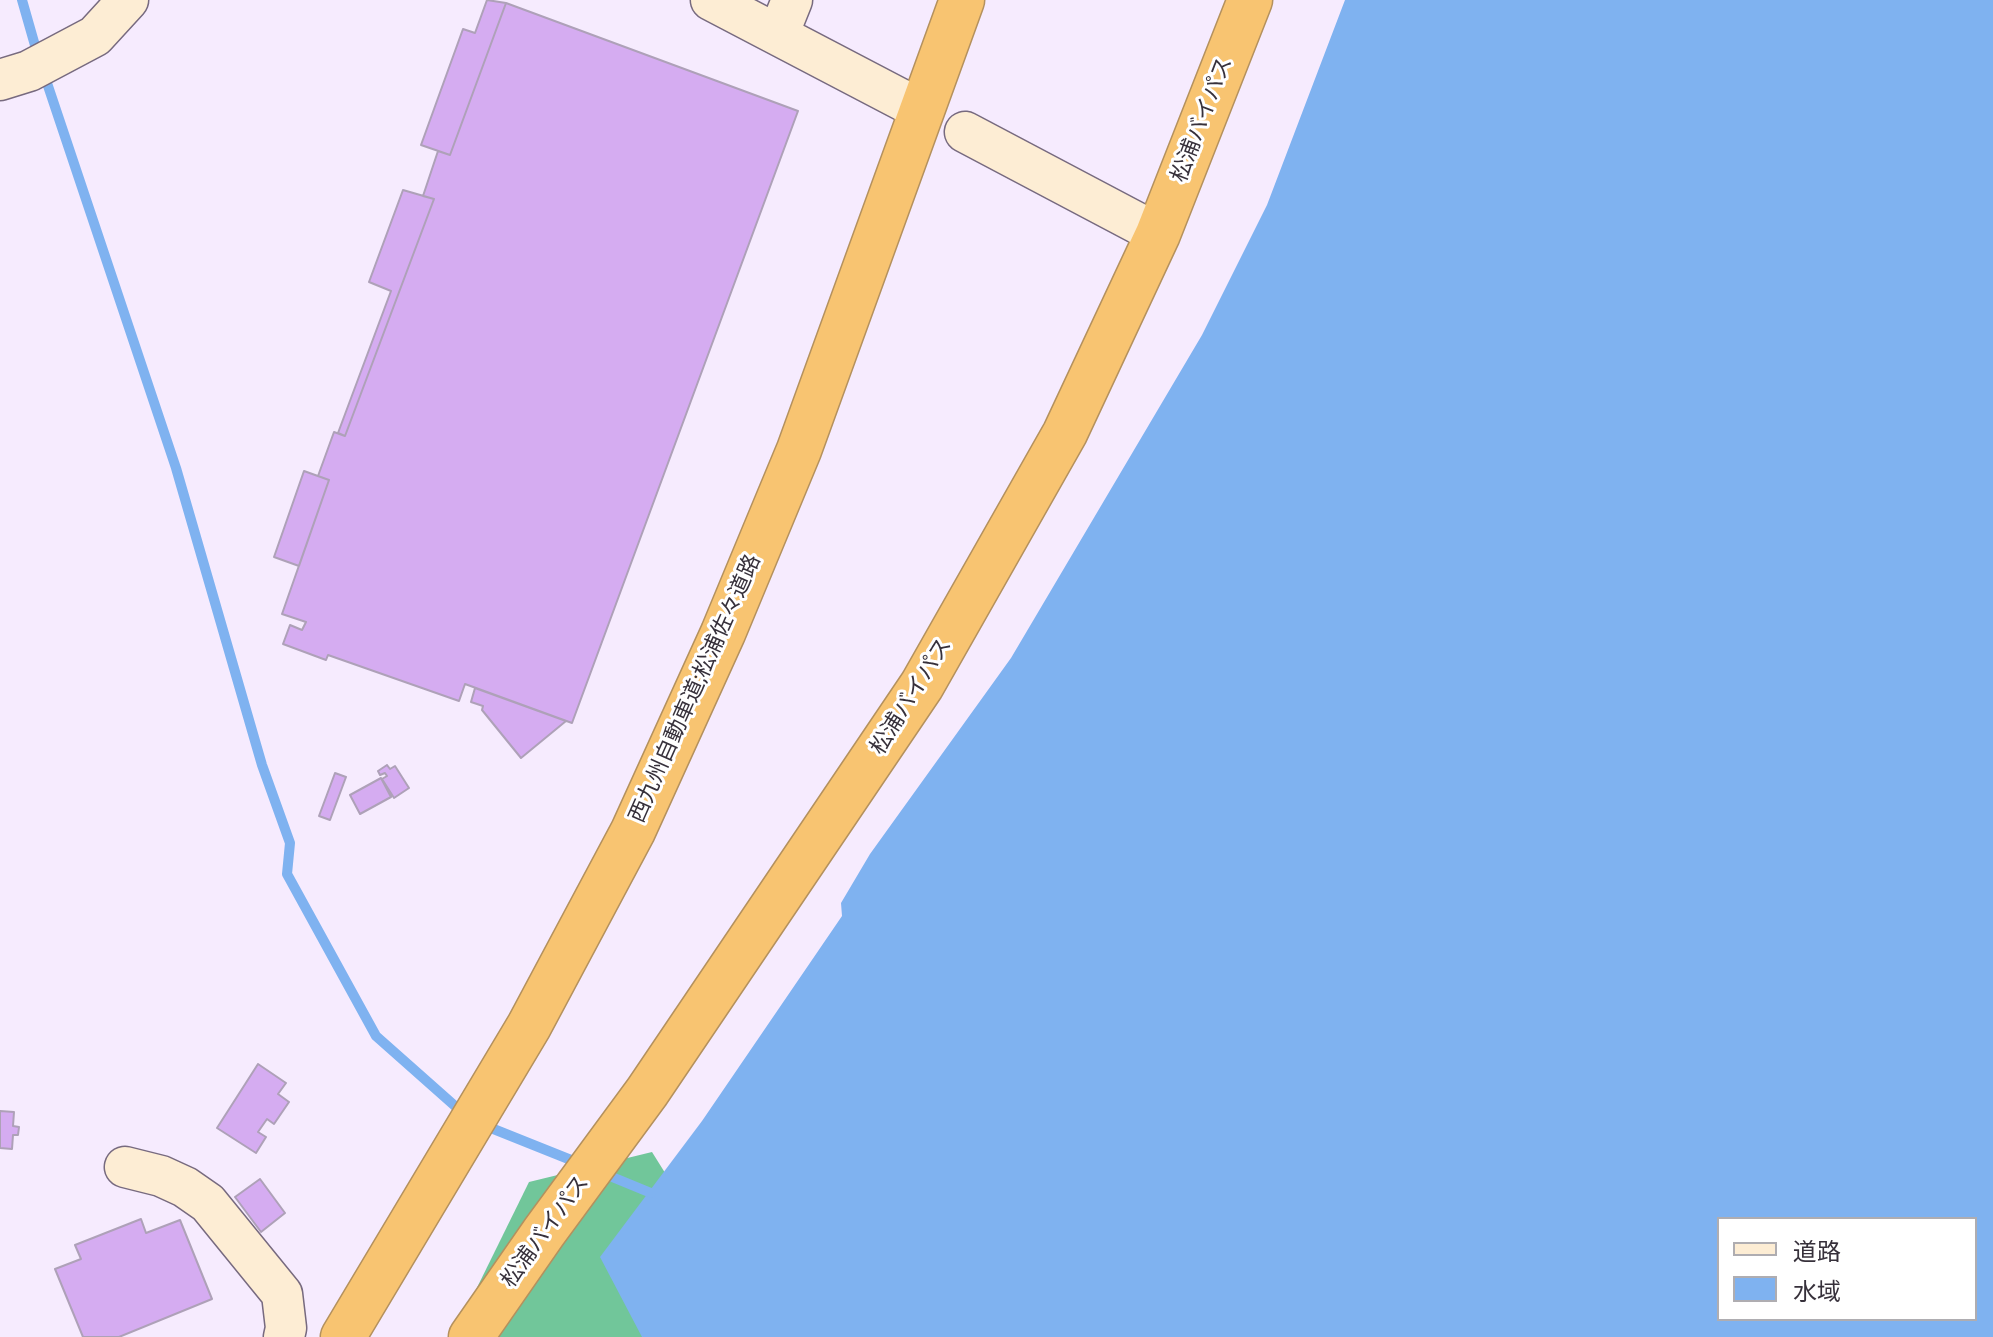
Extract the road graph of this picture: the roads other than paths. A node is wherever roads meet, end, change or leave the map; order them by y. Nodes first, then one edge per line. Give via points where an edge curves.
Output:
1 (128, 0) edge
2 (711, 0) edge
3 (962, 0) edge
4 (984, 0) edge
5 (1250, 0) edge
6 (785, 18) edge
7 (0, 80) edge
8 (904, 101) dead end
9 (965, 132) dead end
10 (1158, 234) junction
11 (539, 1032) junction
12 (125, 1167) dead end
13 (449, 1188) junction
14 (284, 1337) edge
15 (343, 1337) edge
16 (374, 1337) edge
17 (471, 1337) edge

1 - 7 street via 95,36 29,71
2 - 6 street
3 - 11 highway, 西九州自動車道;松浦佐々道路 via 799,450 723,633
4 - 11 highway, 西九州自動車道;松浦佐々道路 via 819,457 743,642 654,839
5 - 10 highway, 松浦バイパス
6 - 8 street
9 - 10 street
10 - 17 highway, 松浦バイパス via 1065,433 922,685 647,1092
11 - 13 highway, 西九州自動車道;松浦佐々道路
12 - 14 street via 161,1176 208,1203 282,1294
13 - 15 highway, 西九州自動車道;松浦佐々道路
13 - 16 highway, 西九州自動車道;松浦佐々道路

